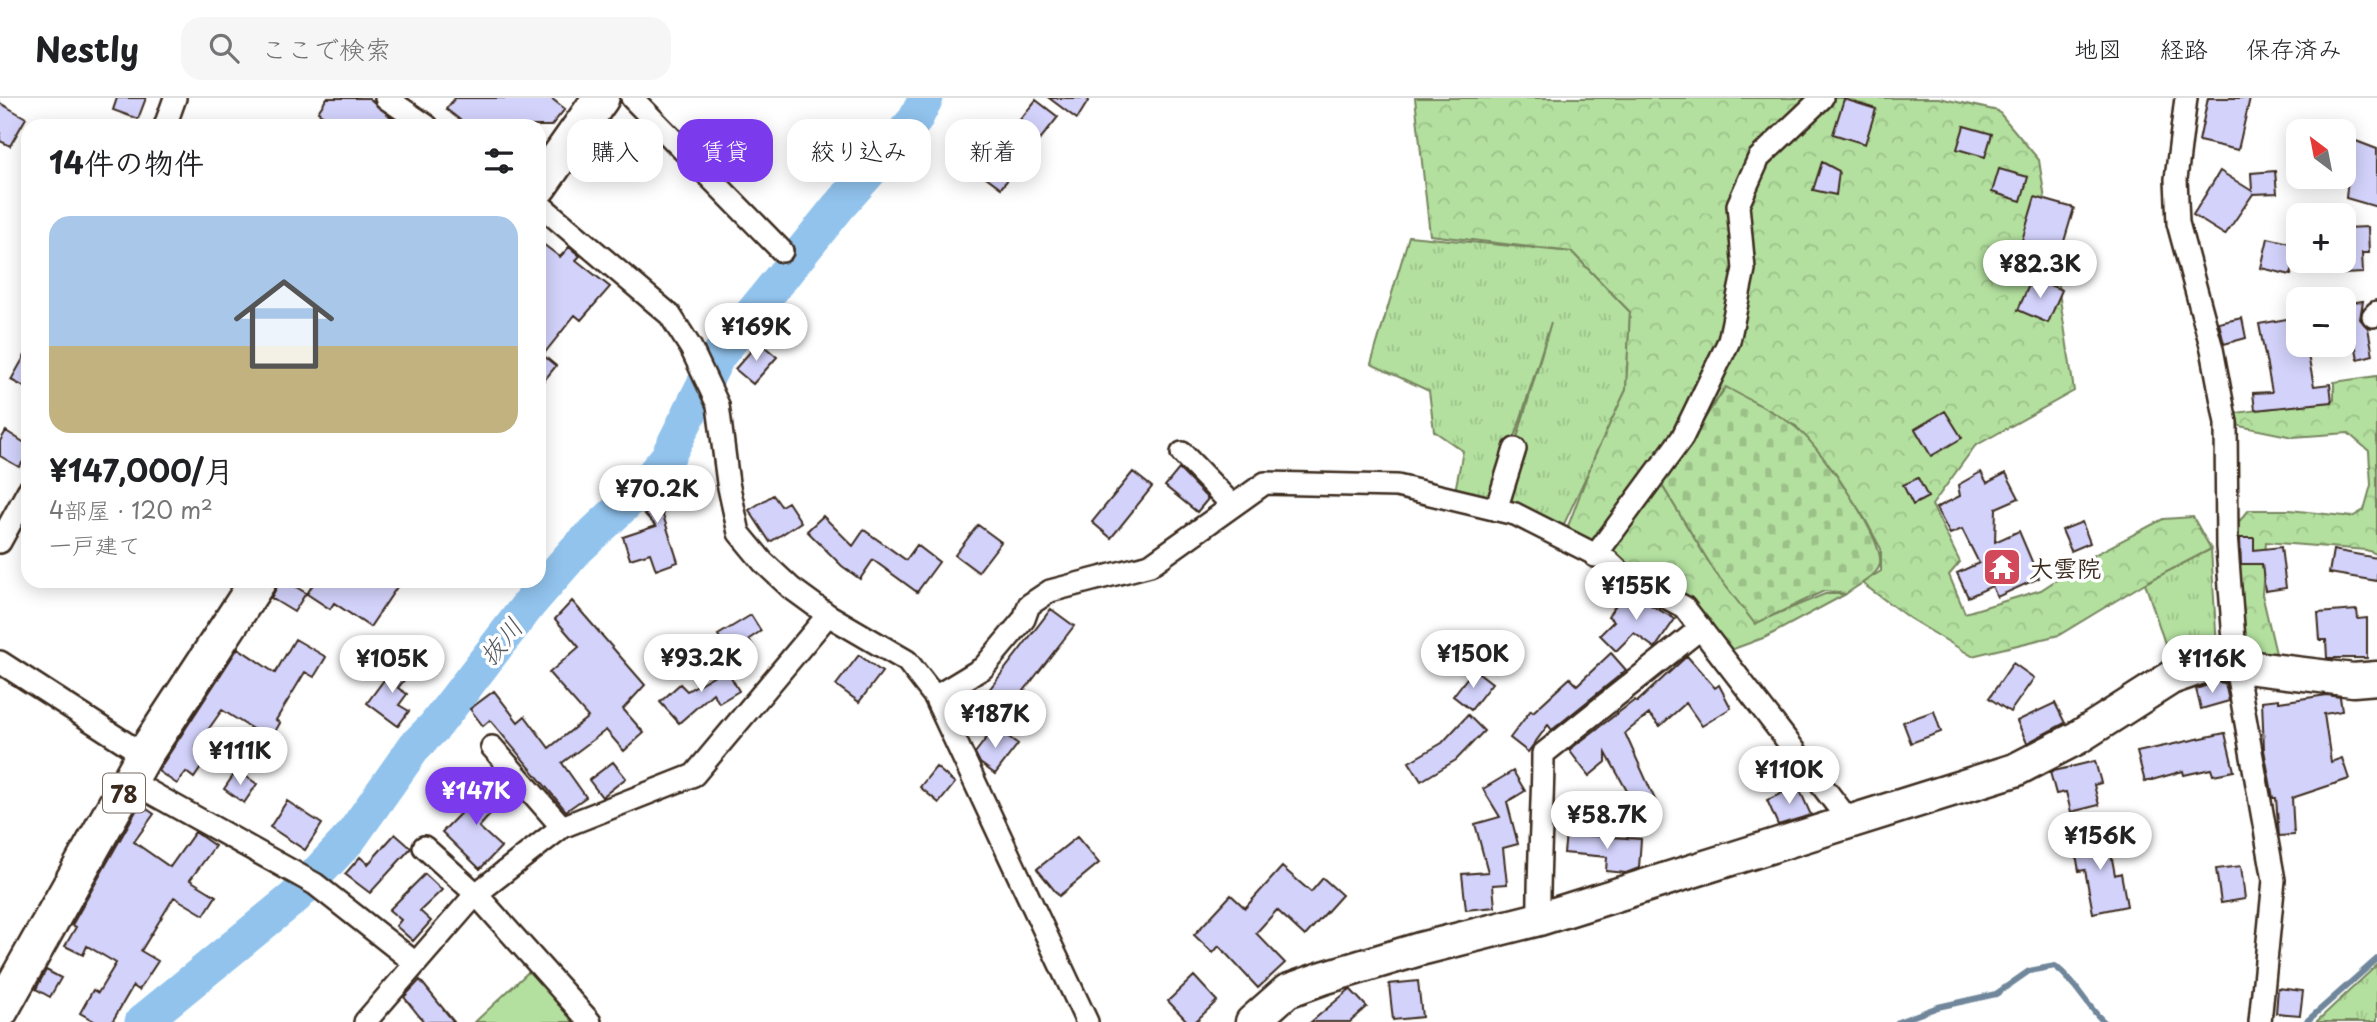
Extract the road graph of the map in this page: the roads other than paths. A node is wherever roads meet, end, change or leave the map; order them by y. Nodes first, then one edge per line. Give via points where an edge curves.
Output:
1 (175, 98) edge
2 (386, 98) edge
3 (601, 98) edge
4 (632, 98) edge
5 (1822, 98) edge
6 (2186, 98) edge
7 (168, 119) edge
8 (417, 119) edge
9 (546, 176) edge
10 (546, 210) edge
11 (782, 251) dead end
12 (1515, 449) dead end
13 (1182, 453) dead end
14 (21, 504) edge
15 (1233, 506) junction
16 (1496, 510) junction
17 (0, 542) edge
18 (1595, 556) junction
19 (253, 588) edge
20 (828, 615) junction
21 (1701, 628) junction
22 (0, 662) edge
23 (2236, 667) junction
24 (2377, 678) edge
25 (935, 697) junction
26 (492, 747) dead end
27 (137, 768) junction
28 (1850, 821) junction
29 (562, 827) junction
30 (424, 847) dead end
31 (477, 894) junction
32 (1539, 919) junction
33 (414, 962) junction
34 (0, 1011) edge
35 (365, 1022) edge
36 (590, 1022) edge
37 (1087, 1022) edge
38 (1252, 1022) edge
39 (2260, 1022) edge

1 - 7 street
2 - 8 street
3 - 9 main road
4 - 11 street
5 - 18 street via 1759,158 1738,205 1744,269 1730,341 1682,438
6 - 23 street via 2176,178 2178,223 2212,349 2226,423 2227,547
10 - 20 street via 670,315 718,405 739,533 791,588
12 - 16 street
13 - 15 street
14 - 17 street
15 - 16 street via 1265,483 1358,484 1397,486
15 - 25 street via 1150,565 1050,591 1029,605 1024,619 983,668
16 - 18 street via 1515,514
18 - 21 street via 1684,607
19 - 27 main road, 78
20 - 25 street via 907,661
20 - 29 street via 694,775
21 - 28 street
21 - 32 street via 1543,754
22 - 27 street
23 - 24 street via 2353,680
23 - 28 street via 2214,663 2171,678 2077,738 2015,770
23 - 39 street via 2274,880
25 - 37 street
26 - 29 street
27 - 33 street via 323,890
27 - 34 main road, 78
28 - 32 street
29 - 31 street
30 - 31 street
31 - 33 street
31 - 36 street
32 - 38 street via 1420,949 1287,991
33 - 35 street

